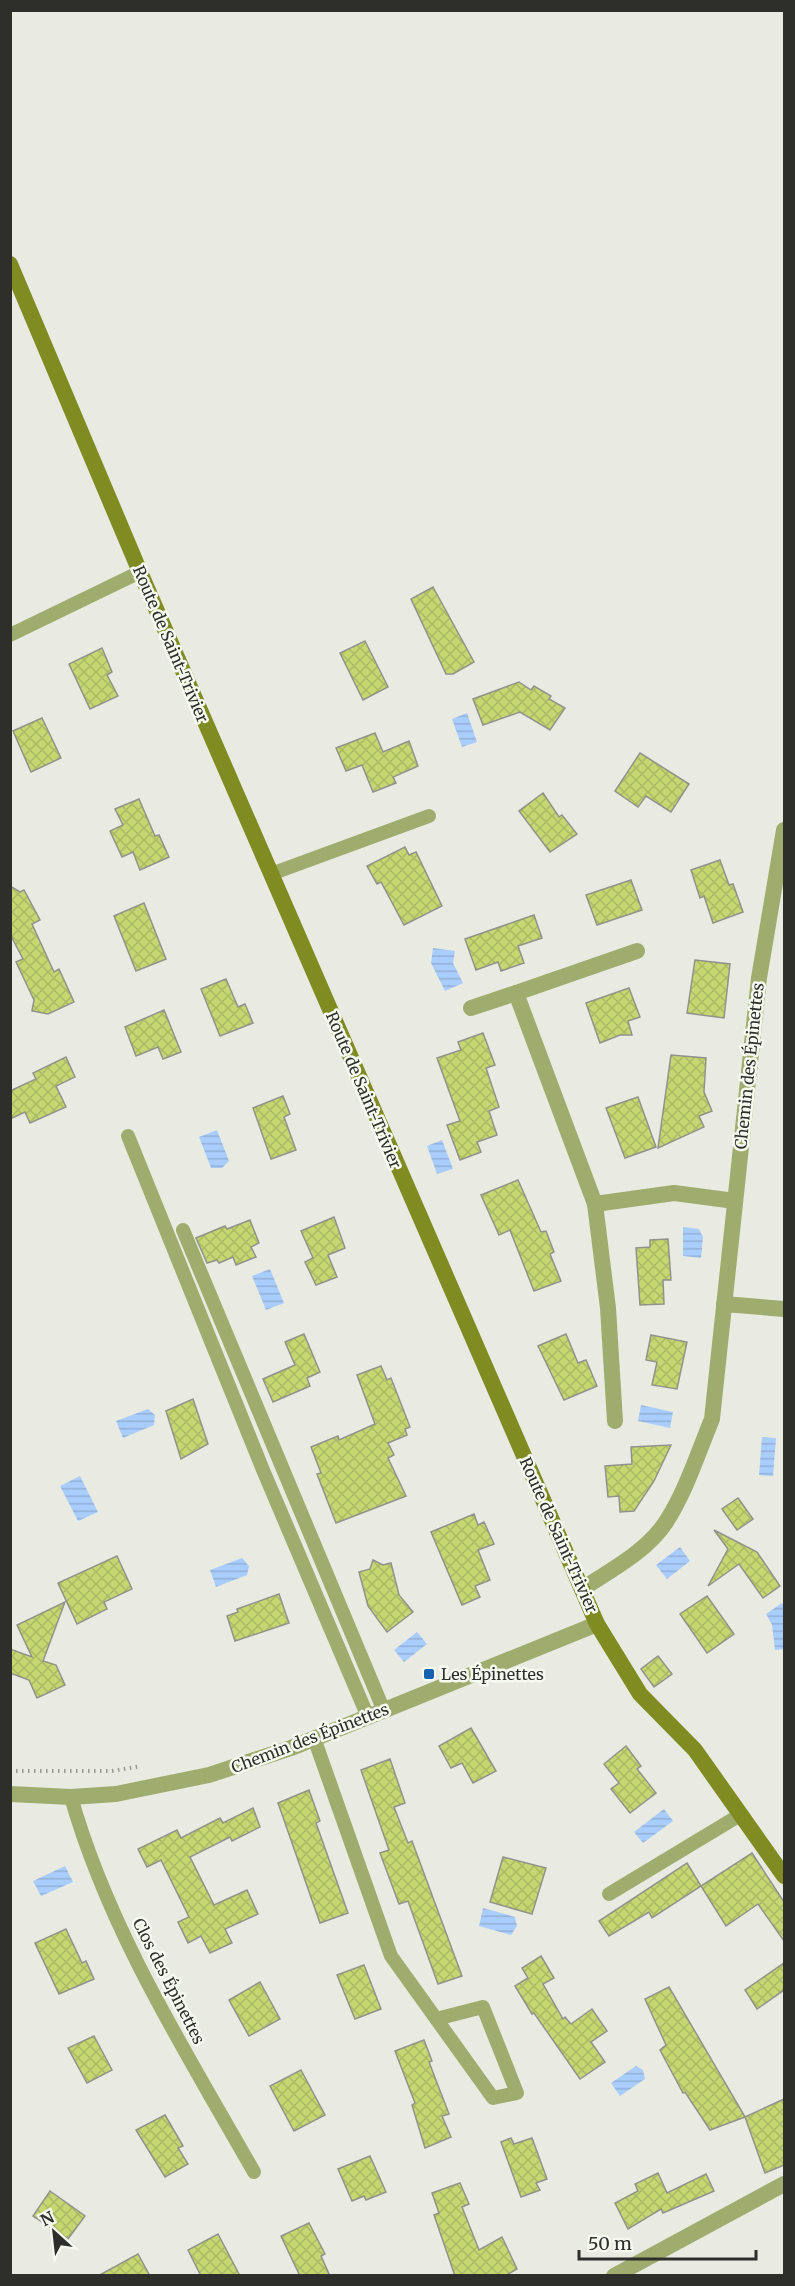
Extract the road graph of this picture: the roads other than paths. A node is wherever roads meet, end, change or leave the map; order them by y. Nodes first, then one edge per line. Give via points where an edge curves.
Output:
1 (10, 264) edge
2 (140, 572) junction
3 (10, 635) edge
4 (429, 816) dead end
5 (784, 830) edge
6 (271, 874) junction
7 (637, 951) dead end
8 (516, 993) junction
9 (471, 1008) dead end
10 (128, 1136) dead end
11 (735, 1201) junction
12 (596, 1204) junction
13 (183, 1230) dead end
14 (724, 1304) junction
15 (784, 1309) edge
16 (615, 1421) dead end
17 (582, 1589) junction
18 (597, 1624) junction
19 (384, 1711) junction
20 (368, 1717) junction
21 (314, 1738) junction
22 (10, 1794) edge
23 (71, 1797) junction
24 (740, 1815) junction
25 (784, 1876) edge
26 (609, 1894) dead end
27 (436, 2019) junction
28 (254, 2172) dead end
29 (784, 2184) edge
30 (614, 2276) edge

1 - 2 main road, Route de Saint-Trivier
2 - 3 lane
2 - 6 main road, Route de Saint-Trivier
4 - 6 lane
5 - 11 street, Chemin des Épinettes via 759,978
6 - 17 main road, Route de Saint-Trivier
7 - 8 street
8 - 9 street
8 - 12 street
10 - 20 lane
11 - 12 street via 675,1193
11 - 14 street, Chemin des Épinettes
12 - 16 street
13 - 19 lane
14 - 15 street
14 - 17 street, Chemin des Épinettes via 712,1419 686,1482 665,1523 631,1558
17 - 18 main road, Route de Saint-Trivier
18 - 19 street, Chemin des Épinettes
18 - 24 main road, Route de Saint-Trivier via 640,1694 695,1750
19 - 20 street, Chemin des Épinettes
20 - 21 street, Chemin des Épinettes
21 - 23 street, Chemin des Épinettes via 209,1775 116,1794
21 - 27 lane via 391,1956
22 - 23 street, Chemin des Épinettes
23 - 28 lane, Clos des Épinettes via 89,1853 150,1989
24 - 25 main road, Route de Saint-Trivier
24 - 26 lane
27 - 27 lane via 493,2098 517,2093 483,2007
29 - 30 street

